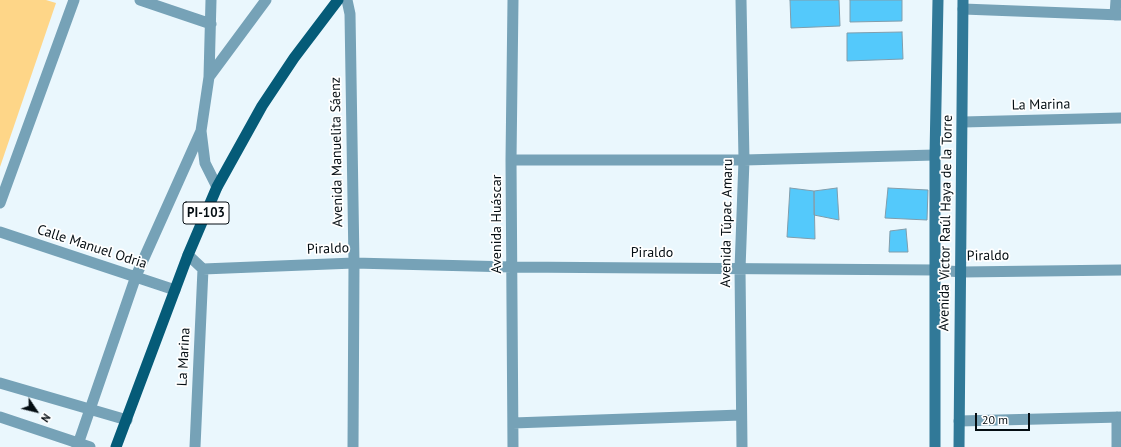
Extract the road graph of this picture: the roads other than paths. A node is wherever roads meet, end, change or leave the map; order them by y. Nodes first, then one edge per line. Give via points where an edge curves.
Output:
1 (74, 0) edge
2 (140, 0) edge
3 (211, 0) edge
4 (266, 0) edge
5 (338, 0) edge
6 (348, 0) edge
7 (513, 0) edge
8 (741, 0) edge
9 (938, 0) edge
10 (1116, 0) edge
11 (963, 5) edge
12 (1118, 15) edge
13 (211, 24) junction
14 (210, 77) junction
15 (1121, 118) edge
16 (962, 122) junction
17 (201, 130) junction
18 (935, 155) junction
19 (511, 160) junction
20 (744, 160) junction
21 (217, 187) junction
22 (0, 203) edge
23 (0, 232) edge
24 (188, 255) junction
25 (354, 263) junction
26 (512, 267) junction
27 (204, 269) junction
28 (740, 269) junction
29 (936, 270) junction
30 (1121, 270) edge
31 (962, 272) junction
32 (136, 276) junction
33 (175, 290) junction
34 (0, 383) edge
35 (89, 409) junction
36 (741, 415) junction
37 (0, 417) edge
38 (1119, 417) edge
39 (127, 420) junction
40 (959, 421) junction
41 (513, 423) junction
42 (78, 445) edge
43 (90, 447) edge
44 (116, 447) edge
45 (195, 447) edge
46 (353, 447) edge
47 (513, 447) edge
48 (742, 447) edge
49 (935, 447) edge
50 (959, 447) edge
51 (1117, 447) edge

1 - 22 street
2 - 13 street
3 - 13 street
4 - 14 street
5 - 21 main road, PI-103 via 262,106
6 - 25 street, Avenida Manuelita Sáenz
7 - 19 street, Avenida Huáscar
8 - 20 street, Avenida Túpac Amaru
9 - 18 main road, Avenida Víctor Raúl Haya de la Torre
10 - 12 street
11 - 12 street
11 - 16 main road, Avenida Víctor Raúl Haya de la Torre
13 - 14 street
14 - 17 street
15 - 16 street, La Marina
16 - 31 main road, Avenida Víctor Raúl Haya de la Torre
17 - 21 street via 205,163
17 - 32 street
18 - 20 street
18 - 29 main road, Avenida Víctor Raúl Haya de la Torre
19 - 20 street
19 - 26 street, Avenida Huáscar
20 - 28 street, Avenida Túpac Amaru
21 - 24 main road, PI-103
23 - 32 street, Calle Manuel Odria
24 - 27 street
24 - 33 main road, PI-103
25 - 26 street, Piraldo
25 - 27 street, Piraldo
25 - 46 street, Avenida Manuelita Sáenz
26 - 28 street, Piraldo
26 - 41 street, Avenida Huáscar
27 - 45 street, La Marina
28 - 29 street, Piraldo
28 - 36 street, Avenida Túpac Amaru
29 - 31 street, Piraldo
29 - 49 main road, Avenida Víctor Raúl Haya de la Torre
30 - 31 street, Piraldo
31 - 40 main road, Avenida Víctor Raúl Haya de la Torre
32 - 33 street, Calle Manuel Odria
32 - 35 street
33 - 39 main road, PI-103
34 - 35 street
35 - 39 street
35 - 42 street
36 - 41 street
36 - 48 street, Avenida Túpac Amaru
37 - 42 street
38 - 40 street
38 - 51 street
39 - 44 main road, PI-103
40 - 50 main road, Avenida Víctor Raúl Haya de la Torre
41 - 47 street, Avenida Huáscar
42 - 43 street

